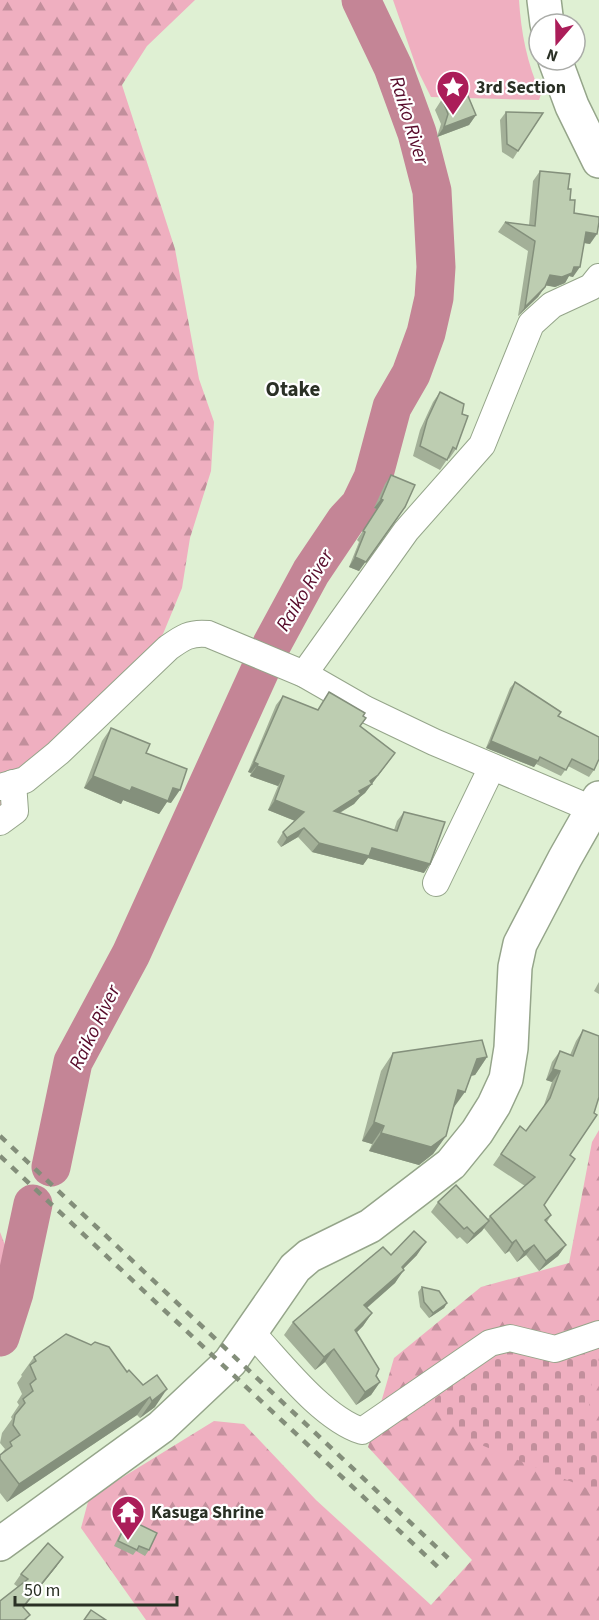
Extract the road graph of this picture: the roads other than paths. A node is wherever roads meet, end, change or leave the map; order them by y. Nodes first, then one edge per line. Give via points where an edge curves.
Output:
1 (559, 72) edge
2 (599, 161) edge
3 (599, 277) edge
4 (297, 671) junction
5 (492, 767) junction
6 (6, 785) edge
7 (596, 804) edge
8 (0, 822) edge
9 (436, 883) dead end
10 (252, 1333) junction
11 (599, 1334) edge
12 (0, 1544) edge

1 - 2 street
3 - 4 street via 591,286 552,305 531,324 482,444 406,531
4 - 5 street via 364,709
4 - 6 street via 208,634 187,635 168,648 58,753 25,780
5 - 7 street
5 - 9 street
6 - 8 street via 15,811
7 - 10 street via 520,944 506,1079 477,1132 451,1164 386,1214 309,1256 295,1268
10 - 11 street via 310,1394 339,1419 362,1431 490,1343 510,1338 555,1349
10 - 12 street via 231,1362 161,1427

